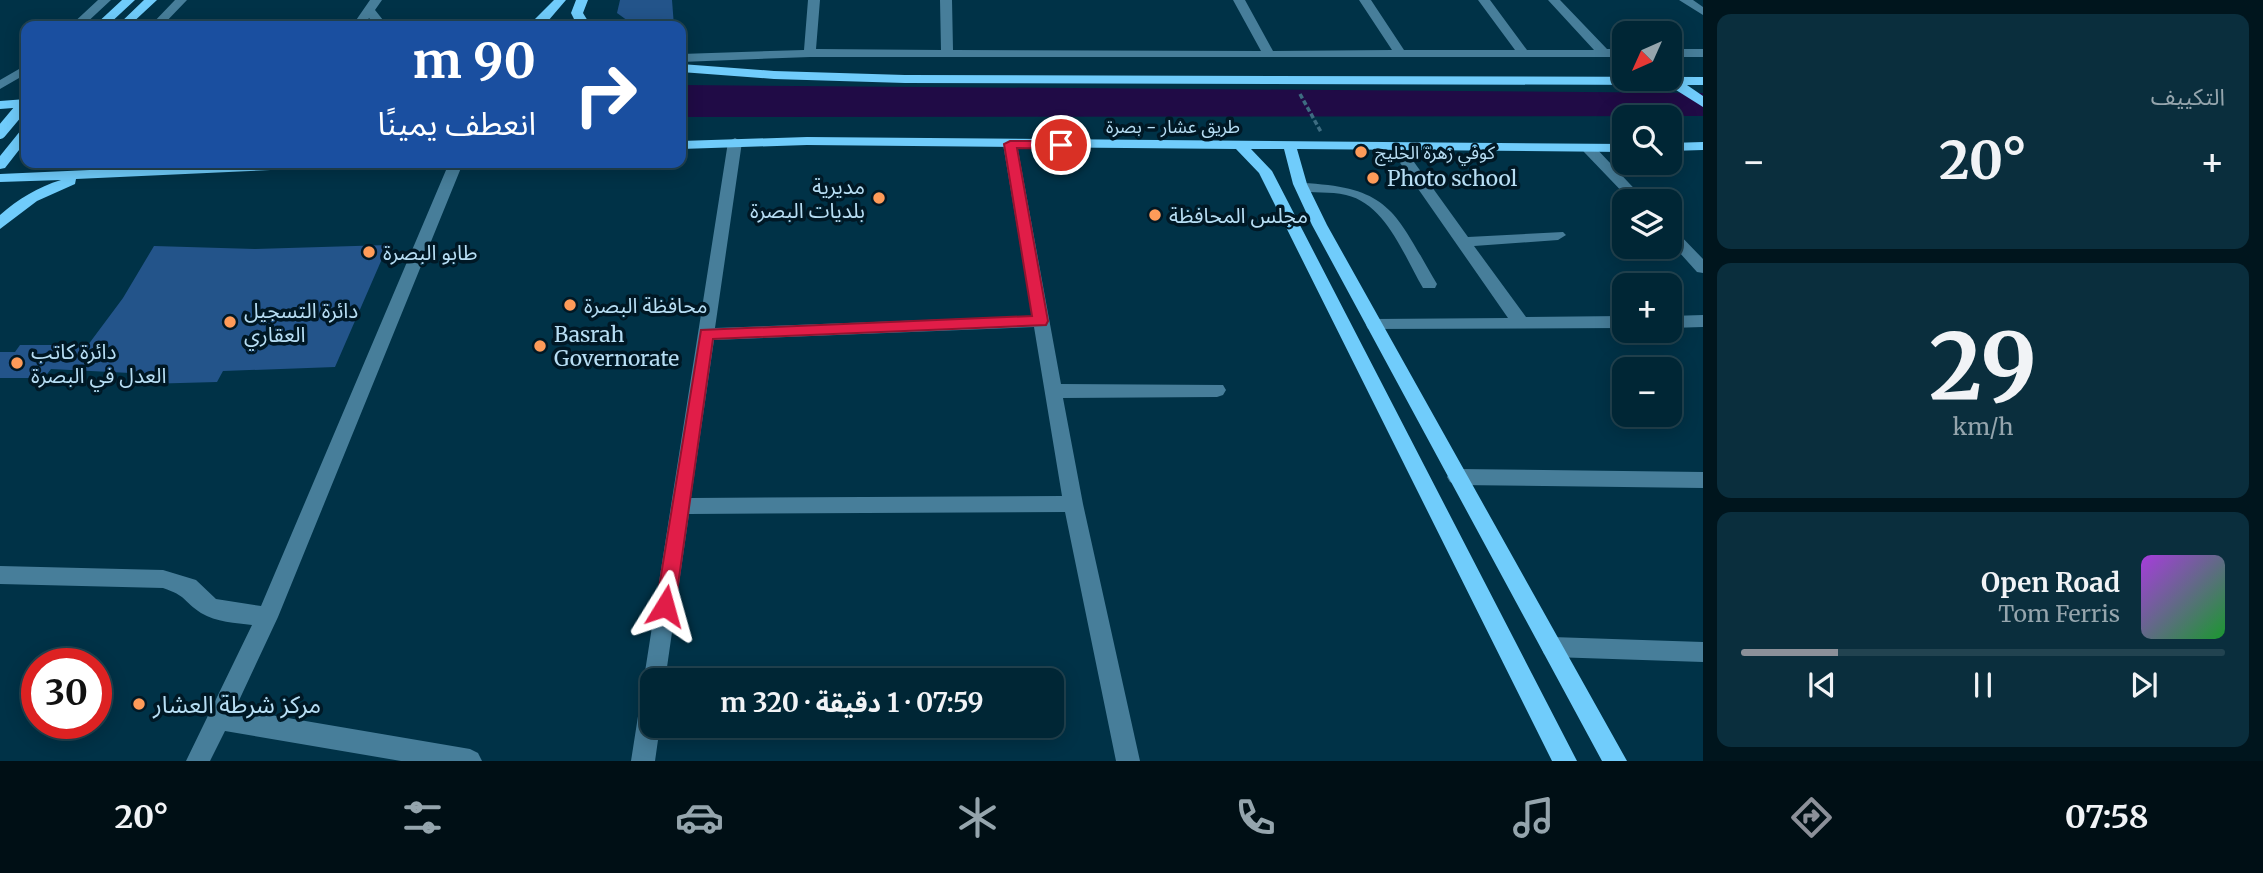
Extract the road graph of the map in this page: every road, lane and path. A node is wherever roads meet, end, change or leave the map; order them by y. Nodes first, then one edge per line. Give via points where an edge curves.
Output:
1 (106, 0) edge
2 (181, 0) edge
3 (560, 0) edge
4 (582, 0) edge
5 (814, 0) edge
6 (946, 0) edge
7 (1240, 0) edge
8 (1365, 0) edge
9 (1484, 0) edge
10 (1554, 0) edge
11 (1685, 0) edge
12 (126, 2) edge
13 (149, 2) edge
14 (356, 2) dead end
15 (373, 4) edge
16 (1703, 12) edge
17 (82, 21) edge
18 (105, 21) edge
19 (128, 21) edge
20 (161, 21) edge
21 (361, 21) edge
22 (379, 21) edge
23 (540, 21) edge
24 (581, 21) edge
25 (1703, 52) edge
26 (810, 53) junction
27 (1268, 53) junction
28 (1400, 53) junction
29 (1523, 53) junction
30 (1604, 53) junction
31 (1612, 53) edge
32 (1682, 53) edge
33 (947, 55) junction
34 (686, 58) edge
35 (686, 68) edge
36 (21, 72) edge
37 (1612, 80) edge
38 (1682, 80) edge
39 (1703, 80) edge
40 (0, 85) edge
41 (1682, 86) edge
42 (1297, 89) dead end
43 (21, 103) edge
44 (1703, 103) edge
45 (0, 105) edge
46 (21, 108) edge
47 (0, 133) edge
48 (21, 139) edge
49 (1325, 139) dead end
50 (735, 142) junction
51 (1010, 144) junction
52 (686, 145) edge
53 (1241, 146) junction
54 (1290, 147) junction
55 (1396, 147) junction
56 (1612, 148) edge
57 (1682, 148) edge
58 (1589, 149) junction
59 (1700, 149) edge
60 (0, 166) edge
61 (214, 168) edge
62 (454, 168) edge
63 (93, 173) junction
64 (0, 178) edge
65 (1302, 187) junction
66 (1627, 189) edge
67 (0, 224) edge
68 (1558, 236) dead end
69 (1463, 242) junction
70 (1682, 246) edge
71 (1703, 268) edge
72 (1429, 284) dead end
73 (1040, 321) junction
74 (1703, 321) edge
75 (1612, 322) edge
76 (1682, 322) edge
77 (1521, 323) junction
78 (1374, 325) junction
79 (706, 334) junction
80 (1217, 390) dead end
81 (1052, 391) junction
82 (1457, 477) junction
83 (1703, 480) edge
84 (1073, 504) junction
85 (680, 506) junction
86 (0, 575) edge
87 (267, 617) junction
88 (1552, 647) junction
89 (1703, 652) edge
90 (656, 668) edge
91 (218, 718) junction
92 (646, 738) edge
93 (198, 761) edge
94 (470, 761) edge
95 (643, 761) edge
96 (1128, 761) edge
97 (1565, 761) edge
98 (1615, 761) edge

1 - 17 street
2 - 20 street
3 - 23 main road
4 - 24 main road via 577,13
5 - 26 street
6 - 33 street
7 - 27 street
8 - 28 street
9 - 29 street
10 - 30 street
11 - 16 street
12 - 18 main road
13 - 19 main road
14 - 15 street
15 - 21 street
15 - 22 street
25 - 32 street
26 - 33 street
26 - 34 street
27 - 28 street
27 - 33 street
28 - 29 street
29 - 30 street
30 - 31 street
35 - 37 main road via 905,79
36 - 40 street
38 - 39 main road
41 - 44 main road
42 - 49 path
43 - 45 main road
46 - 47 main road, bridge
48 - 60 main road
50 - 51 main road, طريق عشار - بصرة
50 - 52 main road, طريق عشار - بصرة
50 - 79 street
51 - 53 main road, طريق عشار - بصرة
51 - 73 street
53 - 54 main road, طريق عشار - بصرة
53 - 97 main road via 1269,180
54 - 55 main road, طريق عشار - بصرة
54 - 65 main road
55 - 58 main road, طريق عشار - بصرة
55 - 69 street
56 - 58 main road, طريق عشار - بصرة
57 - 59 main road
58 - 66 street
61 - 63 main road
62 - 87 street
63 - 64 main road
63 - 67 main road via 47,188 15,208
65 - 72 street via 1346,190 1371,199 1386,214
65 - 78 main road
68 - 69 street
69 - 77 street
70 - 71 street
73 - 79 street
73 - 81 street
74 - 76 street
75 - 77 street
77 - 78 street
78 - 82 main road
79 - 85 street
80 - 81 street
81 - 84 street
82 - 83 street
82 - 88 main road
84 - 85 street
84 - 96 street
85 - 90 street
86 - 87 street via 163,579 189,587 209,606
87 - 91 street
88 - 89 street
88 - 98 main road
91 - 93 street
91 - 94 street
92 - 95 street

